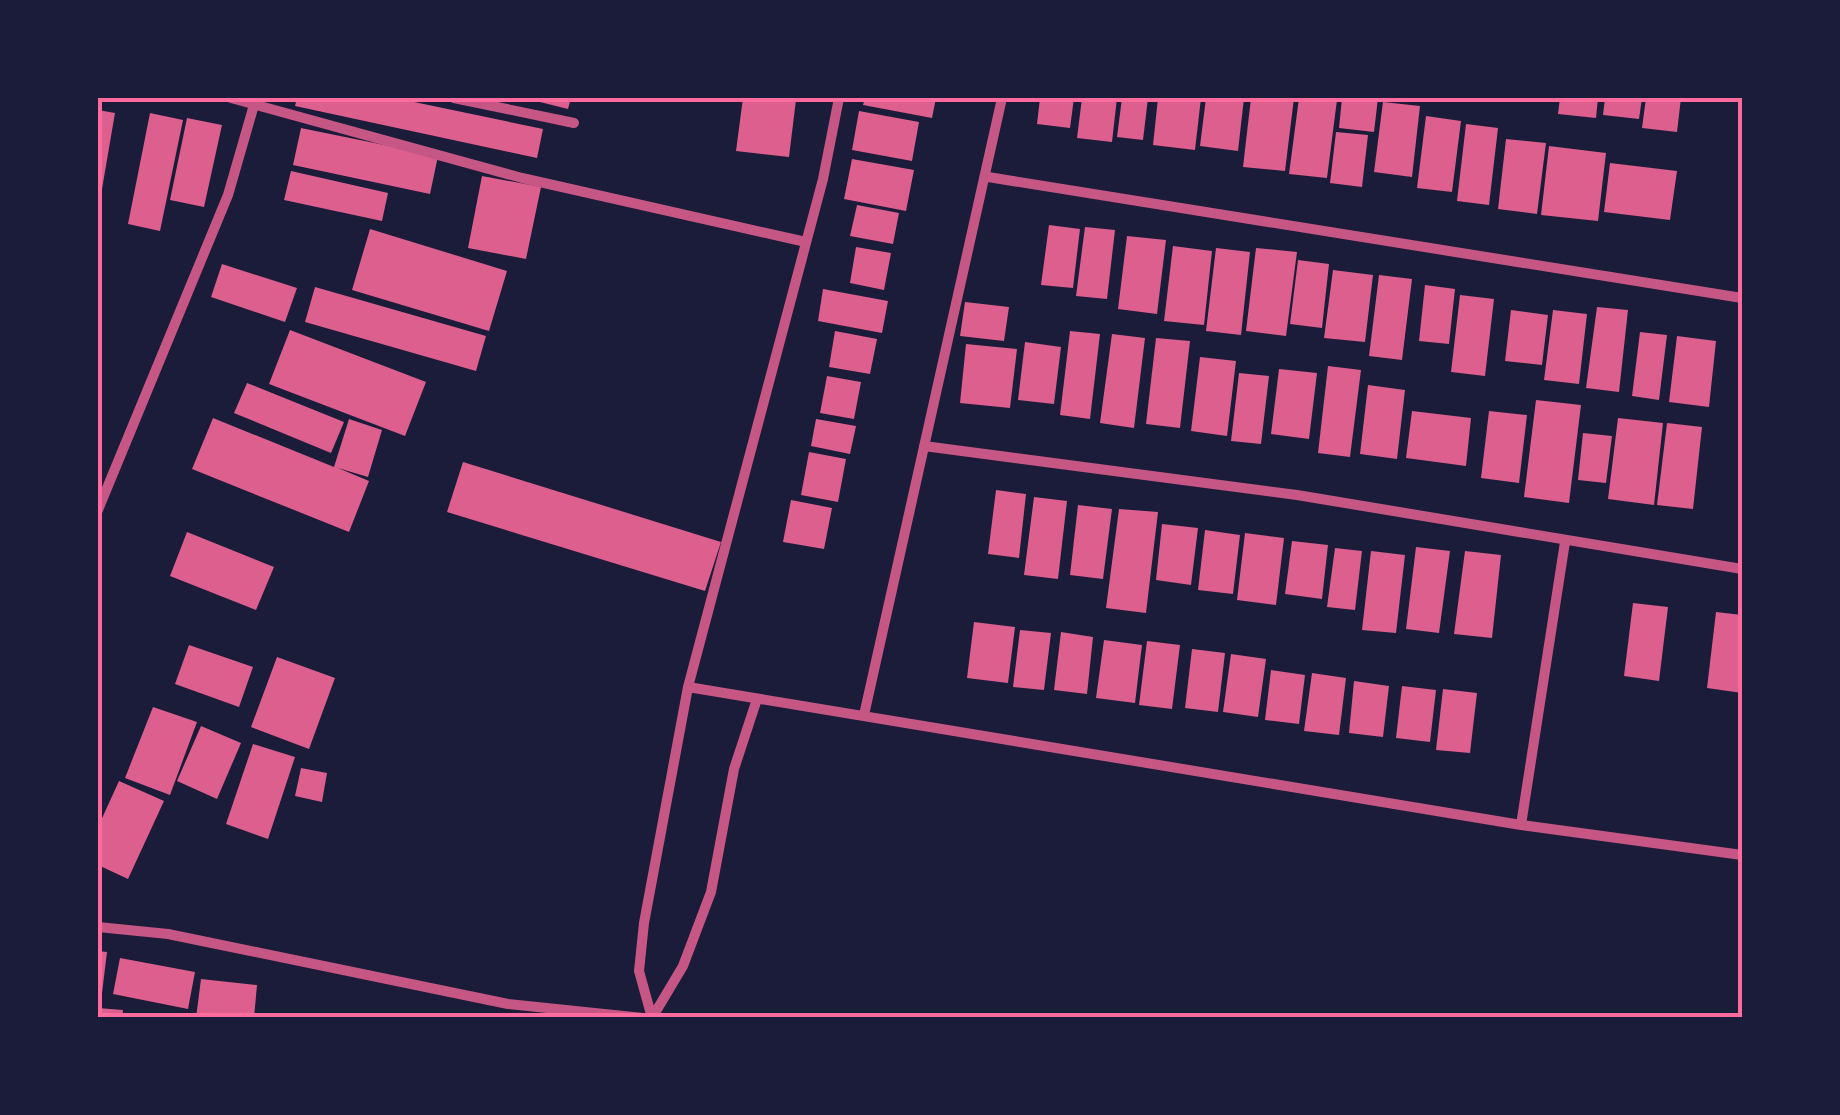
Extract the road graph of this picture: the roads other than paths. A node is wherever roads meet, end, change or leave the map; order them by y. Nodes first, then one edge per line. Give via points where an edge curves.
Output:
1 (231, 98) edge
2 (454, 98) edge
3 (839, 98) edge
4 (1002, 98) edge
5 (255, 100) edge
6 (574, 123) dead end
7 (988, 177) junction
8 (806, 242) junction
9 (1742, 298) edge
10 (924, 446) junction
11 (98, 510) edge
12 (1565, 542) junction
13 (1742, 570) edge
14 (688, 687) junction
15 (758, 698) junction
16 (864, 715) junction
17 (1521, 825) junction
18 (1742, 855) edge
19 (98, 928) edge
20 (643, 1018) edge
21 (652, 1018) edge

1 - 5 street
2 - 6 street
3 - 8 street
4 - 7 street
5 - 8 street via 522,178
5 - 11 street via 228,195
7 - 9 street
7 - 10 street
8 - 14 street
10 - 12 street via 1296,495
10 - 16 street
12 - 13 street
12 - 17 street
14 - 15 street
14 - 21 street via 642,939 639,972
15 - 16 street
15 - 21 street via 734,770 712,892 683,966
16 - 17 street
17 - 18 street
19 - 20 street via 168,934 508,1004

